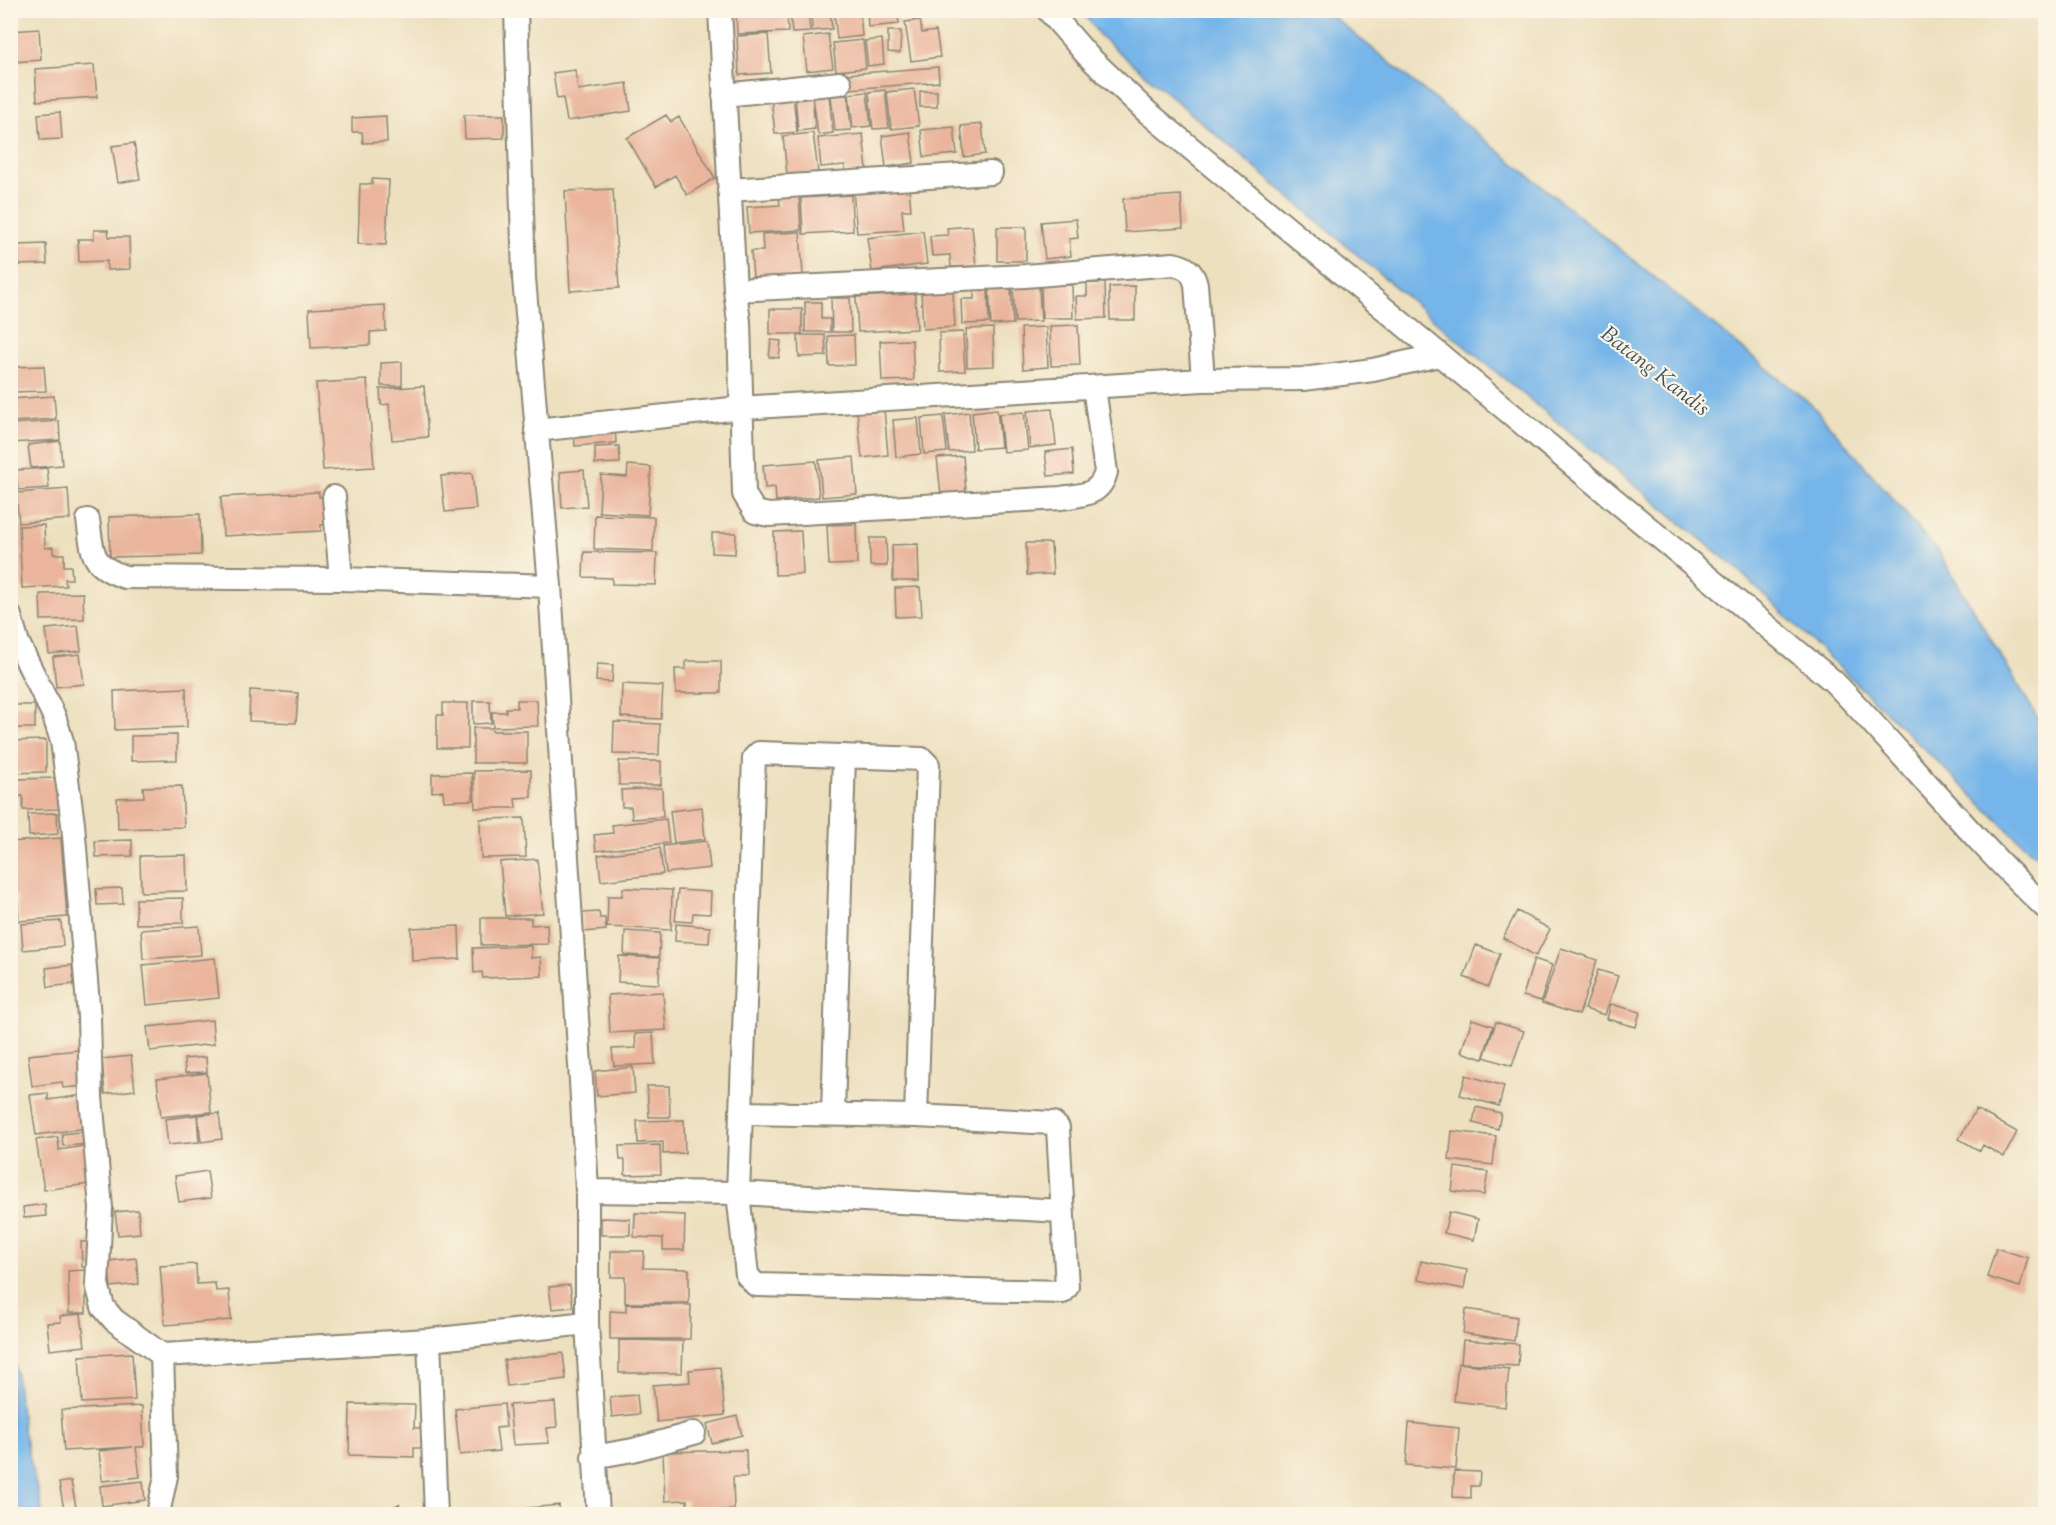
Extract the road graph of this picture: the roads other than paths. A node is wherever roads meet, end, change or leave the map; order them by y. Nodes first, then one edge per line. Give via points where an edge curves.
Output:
1 (516, 10) edge
2 (720, 10) edge
3 (1048, 10) edge
4 (840, 82) dead end
5 (724, 95) junction
6 (991, 173) dead end
7 (729, 190) junction
8 (735, 290) junction
9 (1439, 355) junction
10 (1203, 380) junction
11 (1094, 387) junction
12 (740, 408) junction
13 (536, 430) junction
14 (334, 497) dead end
15 (88, 520) dead end
16 (341, 579) junction
17 (550, 586) junction
18 (10, 616) edge
19 (844, 756) junction
20 (2046, 908) edge
21 (741, 1113) junction
22 (833, 1114) junction
23 (916, 1116) junction
24 (587, 1191) junction
25 (738, 1193) junction
26 (1061, 1211) junction
27 (587, 1323) junction
28 (429, 1340) junction
29 (162, 1355) junction
30 (694, 1433) dead end
31 (593, 1457) junction
32 (158, 1515) edge
33 (436, 1515) edge
34 (598, 1515) edge

1 - 13 street via 524,278
2 - 5 street
3 - 9 street via 1087,55 1146,111
4 - 5 street
5 - 7 street
6 - 7 street
7 - 8 street
8 - 10 street via 1026,276 1173,264 1192,273 1196,284
8 - 12 street
9 - 10 street via 1342,375
9 - 20 street via 1833,681
10 - 11 street
11 - 12 street
11 - 12 street via 1106,472 1104,482 1090,494 1037,500 769,515 755,512 744,494
12 - 13 street
13 - 17 street
14 - 16 street
15 - 16 street via 98,565 125,577
16 - 17 street
17 - 24 street
18 - 29 street via 24,657 54,716 65,760 89,1017 91,1097 101,1208 98,1293 114,1320
19 - 21 street via 759,753 754,758
19 - 22 street
19 - 23 street via 922,759 928,765
21 - 22 street
21 - 25 street
22 - 23 street
23 - 26 street via 1053,1123 1058,1128
24 - 25 street
24 - 27 street
25 - 26 street
25 - 26 street via 747,1275 756,1286 1063,1292 1067,1287
27 - 28 street
27 - 31 street
28 - 29 street
28 - 33 street
29 - 32 street via 166,1476
30 - 31 street
31 - 34 street

